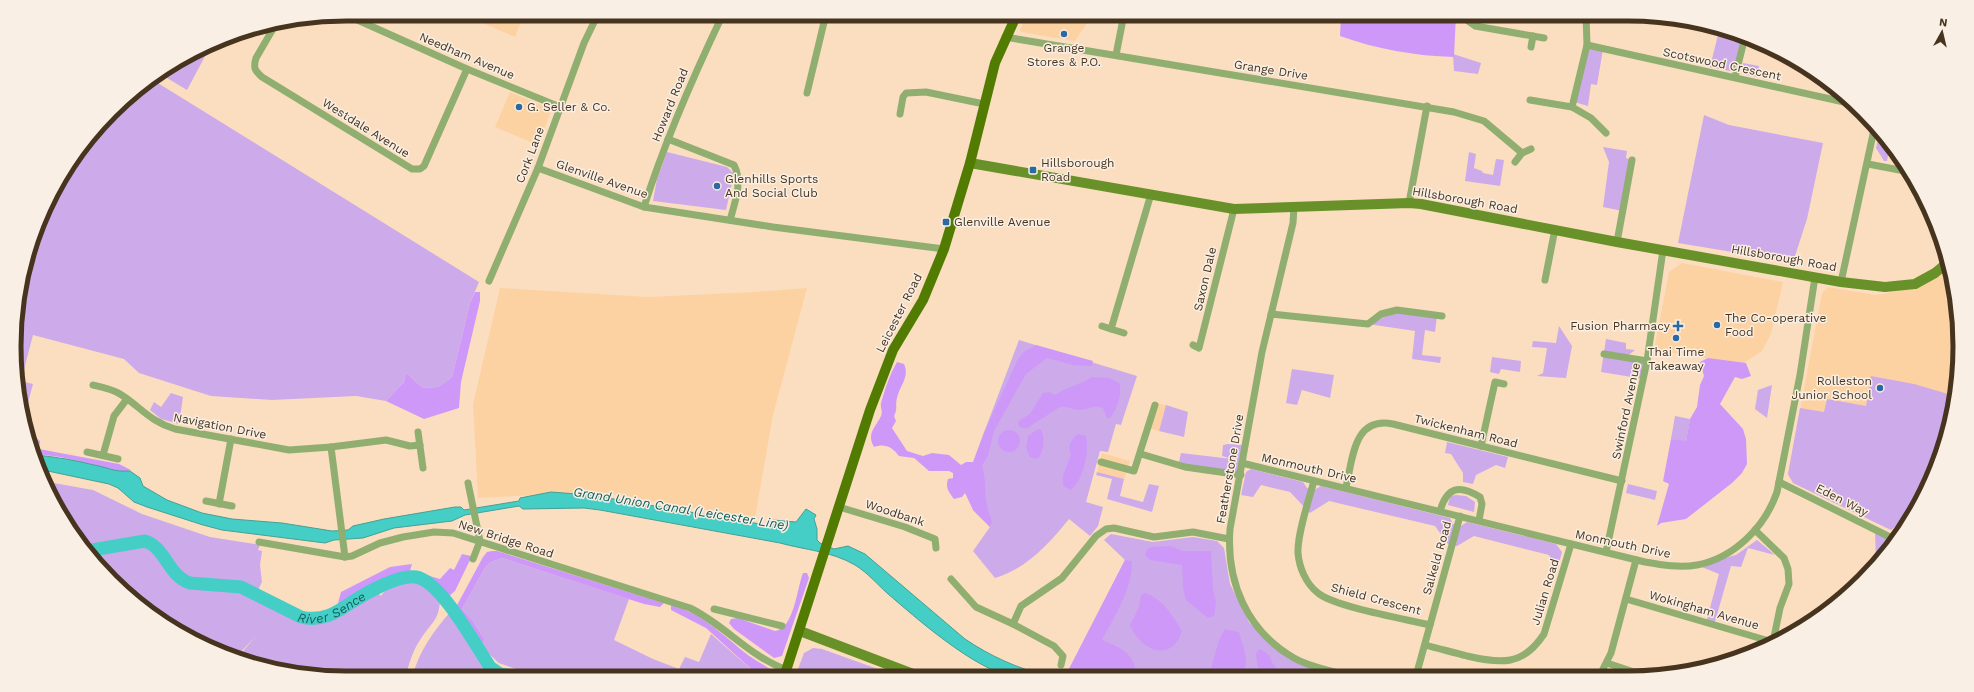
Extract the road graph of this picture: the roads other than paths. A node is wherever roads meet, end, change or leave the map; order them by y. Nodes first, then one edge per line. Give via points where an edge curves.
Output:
1 (360, 21) edge
2 (595, 21) edge
3 (720, 21) edge
4 (824, 21) edge
5 (1012, 21) edge
6 (1123, 21) edge
7 (1468, 21) edge
8 (1586, 21) edge
9 (273, 29) edge
10 (1005, 36) junction
11 (1533, 36) junction
12 (1544, 38) dead end
13 (1744, 43) edge
14 (1587, 45) junction
15 (1531, 47) dead end
16 (1116, 55) junction
17 (467, 69) junction
18 (1735, 77) junction
19 (807, 93) dead end
20 (1530, 100) dead end
21 (1841, 101) edge
22 (984, 104) junction
23 (1427, 106) junction
24 (560, 107) junction
25 (1572, 107) junction
26 (900, 114) dead end
27 (1606, 133) dead end
28 (1873, 134) edge
29 (668, 139) junction
30 (1531, 149) dead end
31 (1522, 153) junction
32 (1632, 160) dead end
33 (1515, 162) dead end
34 (970, 164) junction
35 (1868, 164) junction
36 (538, 168) junction
37 (1901, 170) edge
38 (1151, 194) junction
39 (1409, 203) junction
40 (644, 207) junction
41 (1294, 207) junction
42 (1234, 208) junction
43 (730, 220) junction
44 (1556, 229) junction
45 (1617, 242) junction
46 (944, 249) junction
47 (1663, 250) junction
48 (1943, 266) edge
49 (1815, 277) junction
50 (1545, 280) dead end
51 (489, 281) dead end
52 (1841, 282) junction
53 (1270, 314) junction
54 (1442, 316) dead end
55 (1102, 326) dead end
56 (1111, 329) junction
57 (1124, 333) dead end
58 (1192, 346) dead end
59 (1604, 354) dead end
60 (1647, 361) junction
61 (1504, 384) dead end
62 (93, 385) dead end
63 (127, 399) junction
64 (1155, 405) dead end
65 (418, 432) dead end
66 (231, 439) junction
67 (420, 446) junction
68 (1480, 446) junction
69 (330, 447) junction
70 (87, 452) dead end
71 (1140, 454) junction
72 (103, 455) junction
73 (118, 459) dead end
74 (1101, 462) dead end
75 (1242, 463) junction
76 (423, 468) dead end
77 (1241, 474) junction
78 (1314, 481) junction
79 (1622, 481) junction
80 (1779, 482) junction
81 (468, 483) dead end
82 (1346, 487) junction
83 (206, 501) dead end
84 (219, 504) junction
85 (232, 506) dead end
86 (839, 507) junction
87 (1440, 511) junction
88 (1460, 516) junction
89 (1479, 520) junction
90 (1755, 530) junction
91 (1891, 537) edge
92 (1229, 539) junction
93 (480, 540) junction
94 (259, 542) dead end
95 (1571, 544) junction
96 (936, 548) dead end
97 (1606, 552) junction
98 (345, 557) junction
99 (473, 559) dead end
100 (1636, 560) junction
101 (951, 579) dead end
102 (1626, 599) junction
103 (714, 609) dead end
104 (728, 612) junction
105 (717, 624) junction
106 (1013, 624) junction
107 (1430, 625) junction
108 (782, 626) dead end
109 (800, 631) junction
110 (1776, 635) edge
111 (1766, 640) edge
112 (1425, 645) junction
113 (1607, 663) junction
114 (1061, 665) dead end
115 (783, 671) edge
116 (787, 671) edge
117 (905, 671) edge
118 (1331, 671) edge
119 (1417, 671) edge
120 (1602, 671) edge
121 (1631, 671) edge

1 - 17 street, Needham Avenue
2 - 24 street, Cork Lane
3 - 29 street, Howard Road via 692,79
4 - 19 street
5 - 10 main road, Leicester Road
6 - 16 street
7 - 11 street via 1475,26
8 - 14 street
9 - 17 street, Westdale Avenue via 256,58 255,70 262,77 412,169 420,170 424,166
10 - 16 street, Grange Drive
10 - 22 main road, Leicester Road
11 - 12 street
11 - 15 street
13 - 18 street
14 - 18 street, Scotswood Crescent
14 - 25 street
16 - 23 street, Grange Drive
17 - 24 street, Needham Avenue
18 - 21 street, Scotswood Crescent
20 - 25 street
22 - 26 street via 926,92 906,93
22 - 34 main road, Leicester Road
23 - 31 street, Grange Drive via 1484,121
23 - 39 street
24 - 36 street, Cork Lane
25 - 27 street via 1591,118
28 - 35 street
29 - 40 street, Howard Road
29 - 43 street via 734,164 739,174
30 - 31 street
31 - 33 street
32 - 45 street
34 - 38 street, Hillsborough Road
34 - 46 main road, Leicester Road
35 - 37 street
35 - 52 street
36 - 40 street, Glenville Avenue
36 - 51 street, Cork Lane
38 - 42 street, Hillsborough Road
38 - 56 street
39 - 41 street, Hillsborough Road
39 - 44 street, Hillsborough Road
40 - 43 street, Glenville Avenue
41 - 42 street, Hillsborough Road
41 - 53 street, Featherstone Drive via 1293,223
42 - 58 street, Saxon Dale via 1199,348
43 - 46 street, Glenville Avenue
44 - 45 street, Hillsborough Road
44 - 50 street
45 - 47 street, Hillsborough Road
46 - 86 main road, Leicester Road via 923,300 893,350 870,410
47 - 49 street, Hillsborough Road
47 - 60 street, Swinford Avenue
48 - 52 street, Hillsborough Road via 1915,284 1885,287
49 - 52 street, Hillsborough Road
49 - 80 street, Monmouth Drive via 1800,375
53 - 54 street via 1368,324 1381,314 1397,310
53 - 75 street, Featherstone Drive
55 - 56 street
56 - 57 street
59 - 60 street
60 - 79 street, Swinford Avenue
61 - 68 street via 1496,379
62 - 63 street, Navigation Drive via 111,390
63 - 66 street, Navigation Drive via 161,425
63 - 72 street via 114,416
64 - 71 street
65 - 67 street
66 - 69 street, Navigation Drive via 289,450
66 - 84 street
67 - 69 street, Navigation Drive via 386,440
67 - 76 street
68 - 79 street, Twickenham Road
68 - 82 street, Twickenham Road via 1393,424 1372,424 1357,440
69 - 98 street
70 - 72 street
71 - 74 street via 1134,471
71 - 77 street via 1186,468
72 - 73 street
75 - 77 street, Featherstone Drive
75 - 78 street, Monmouth Drive
77 - 92 street, Featherstone Drive
78 - 82 street, Monmouth Drive
78 - 107 street, Shield Crescent via 1298,552 1301,568 1308,583 1318,594 1334,601
79 - 97 street, Swinford Avenue
80 - 90 street, Monmouth Drive via 1773,502
80 - 91 street, Eden Way
81 - 93 street
82 - 87 street, Monmouth Drive
83 - 84 street
84 - 85 street
86 - 96 street, Woodbank via 922,533 935,539
86 - 109 main road, Leicester Road
87 - 88 street, Monmouth Drive
87 - 89 street via 1446,494 1452,490 1466,490 1480,497 1482,504
88 - 89 street, Monmouth Drive
88 - 107 street, Salkeld Road
89 - 95 street, Monmouth Drive
90 - 100 street, Monmouth Drive via 1737,545 1735,550 1697,565 1668,566
90 - 110 street via 1784,558 1789,572 1789,584 1780,608
92 - 106 street via 1193,532 1154,537 1114,528 1106,529 1099,533 1062,578 1021,606
92 - 118 street, Featherstone Drive via 1234,584 1259,628 1294,658
93 - 98 street, New Bridge Road via 453,532 434,532 380,543
93 - 99 street
93 - 105 street, New Bridge Road via 668,600 690,608
94 - 98 street, New Bridge Road
95 - 97 street, Monmouth Drive
95 - 112 street, Julian Road via 1544,634 1521,657 1509,661 1493,661
97 - 100 street, Monmouth Drive
100 - 102 street
101 - 106 street via 976,607
102 - 111 street, Wokingham Avenue
102 - 113 street
103 - 104 street
104 - 105 street
104 - 108 street via 769,626
105 - 115 street, New Bridge Road
106 - 114 street via 1054,646 1063,656
107 - 112 street, Salkeld Road
109 - 116 main road
109 - 117 street
112 - 119 street, Salkeld Road
113 - 120 street
113 - 121 street

